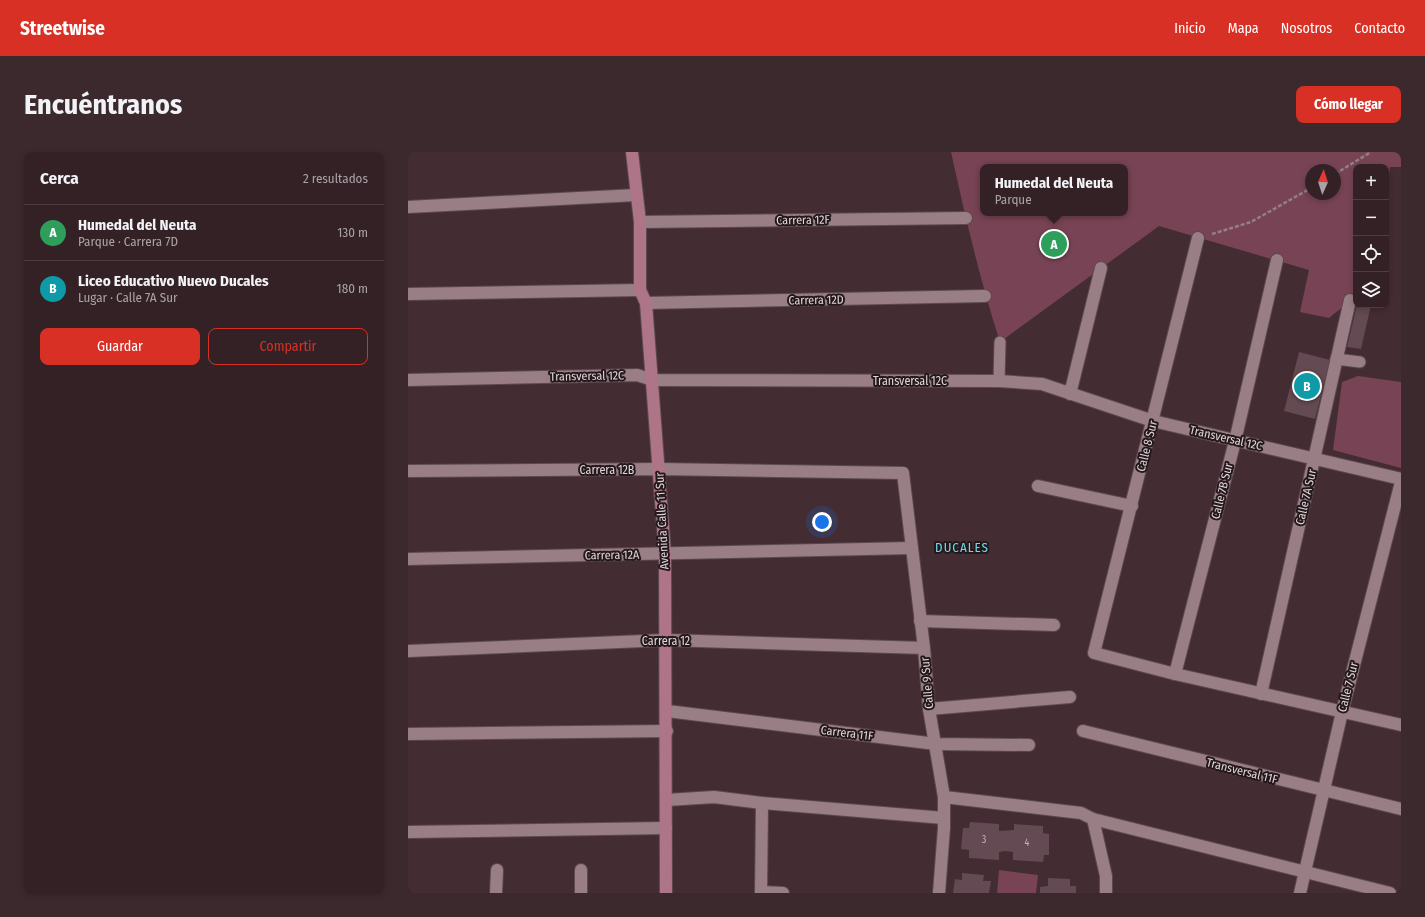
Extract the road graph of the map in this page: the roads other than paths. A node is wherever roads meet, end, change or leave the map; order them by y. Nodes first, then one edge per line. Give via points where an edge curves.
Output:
1 (632, 152) edge
2 (636, 195) junction
3 (408, 207) edge
4 (966, 218) dead end
5 (640, 222) junction
6 (1198, 238) road end
7 (1277, 260) dead end
8 (1101, 268) dead end
9 (640, 290) junction
10 (408, 294) edge
11 (985, 296) dead end
12 (1350, 300) dead end
13 (646, 303) junction
14 (1000, 342) dead end
15 (1336, 359) junction
16 (1360, 362) dead end
17 (408, 380) edge
18 (653, 380) junction
19 (999, 381) junction
20 (1070, 394) junction
21 (1153, 421) junction
22 (1235, 441) junction
23 (1315, 459) junction
24 (660, 469) junction
25 (408, 471) edge
26 (903, 473) joint
27 (1401, 479) edge
28 (1401, 482) edge
29 (1038, 486) dead end
30 (1132, 506) junction
31 (912, 548) junction
32 (665, 554) junction
33 (408, 559) edge
34 (920, 621) junction
35 (1054, 625) dead end
36 (666, 640) junction
37 (924, 648) junction
38 (408, 651) edge
39 (1175, 674) junction
40 (1261, 694) junction
41 (1070, 697) dead end
42 (929, 709) junction
43 (667, 711) junction
44 (1342, 712) junction
45 (1401, 725) edge
46 (667, 731) junction
47 (1083, 731) dead end
48 (408, 734) edge
49 (936, 744) junction
50 (1029, 744) dead end
51 (1323, 791) junction
52 (944, 797) junction
53 (667, 800) junction
54 (762, 803) junction
55 (1401, 810) edge
56 (944, 818) junction
57 (1093, 819) junction
58 (666, 828) junction
59 (408, 832) edge
60 (497, 870) dead end
61 (581, 870) dead end
62 (1306, 872) junction
63 (761, 892) edge
64 (496, 893) edge
65 (581, 893) edge
66 (666, 893) edge
67 (783, 893) edge
68 (939, 893) edge
69 (1106, 893) edge
70 (1300, 893) edge
71 (1390, 893) edge

1 - 2 street, Avenida Calle 11 Sur
2 - 3 street
2 - 5 street, Avenida Calle 11 Sur
4 - 5 street, Carrera 12F
5 - 9 street, Avenida Calle 11 Sur
6 - 21 street, Calle 8 Sur
7 - 22 street, Calle 7B Sur
8 - 20 street
9 - 10 street
9 - 13 street, Avenida Calle 11 Sur
11 - 13 street, Carrera 12D
12 - 15 street, Calle 7A Sur
13 - 18 street, Avenida Calle 11 Sur
14 - 19 lane
15 - 16 lane
15 - 23 street, Calle 7A Sur
17 - 18 street, Transversal 12C via 637,375
18 - 19 street, Transversal 12C
18 - 24 street, Avenida Calle 11 Sur
19 - 20 street, Transversal 12C via 1042,384
20 - 21 street, Transversal 12C
21 - 22 street, Transversal 12C
21 - 30 street, Calle 8 Sur
22 - 23 street, Transversal 12C
22 - 39 street, Calle 7B Sur
23 - 27 street, Transversal 12C
23 - 40 street, Calle 7A Sur
24 - 25 street, Carrera 12B
24 - 26 street, Carrera 12B
24 - 32 street, Avenida Calle 11 Sur
26 - 31 street, Calle 9 Sur
28 - 44 street, Calle 7 Sur
29 - 30 street
30 - 39 street, Calle 8 Sur via 1094,653
31 - 32 street, Carrera 12A
31 - 34 street, Calle 9 Sur
32 - 33 street, Carrera 12A
32 - 36 street, Avenida Calle 11 Sur
34 - 35 street
34 - 37 street, Calle 9 Sur
36 - 37 street, Carrera 12
36 - 38 street, Carrera 12
36 - 43 street, Avenida Calle 11 Sur
37 - 42 street, Calle 9 Sur
39 - 40 street
40 - 44 street
41 - 42 street
42 - 49 street, Calle 9 Sur
43 - 46 street, Avenida Calle 11 Sur
43 - 49 street, Carrera 11F
44 - 45 street
44 - 51 street, Calle 7 Sur
46 - 48 street
46 - 53 street, Avenida Calle 11 Sur
47 - 51 street, Transversal 11F
49 - 50 street, Carrera 11F
49 - 52 street, Calle 9 Sur
51 - 55 street, Transversal 11F
51 - 62 street, Calle 7 Sur
52 - 56 street, Calle 9 Sur
52 - 57 street via 1081,813
53 - 54 street via 714,796
53 - 58 street, Avenida Calle 11 Sur
54 - 56 street
54 - 63 street
56 - 68 street, Calle 9 Sur
57 - 62 street
57 - 69 street via 1106,876
58 - 59 street
58 - 66 street, Avenida Calle 11 Sur
60 - 64 street
61 - 65 street
62 - 70 street, Calle 7 Sur
62 - 71 street
63 - 67 street

